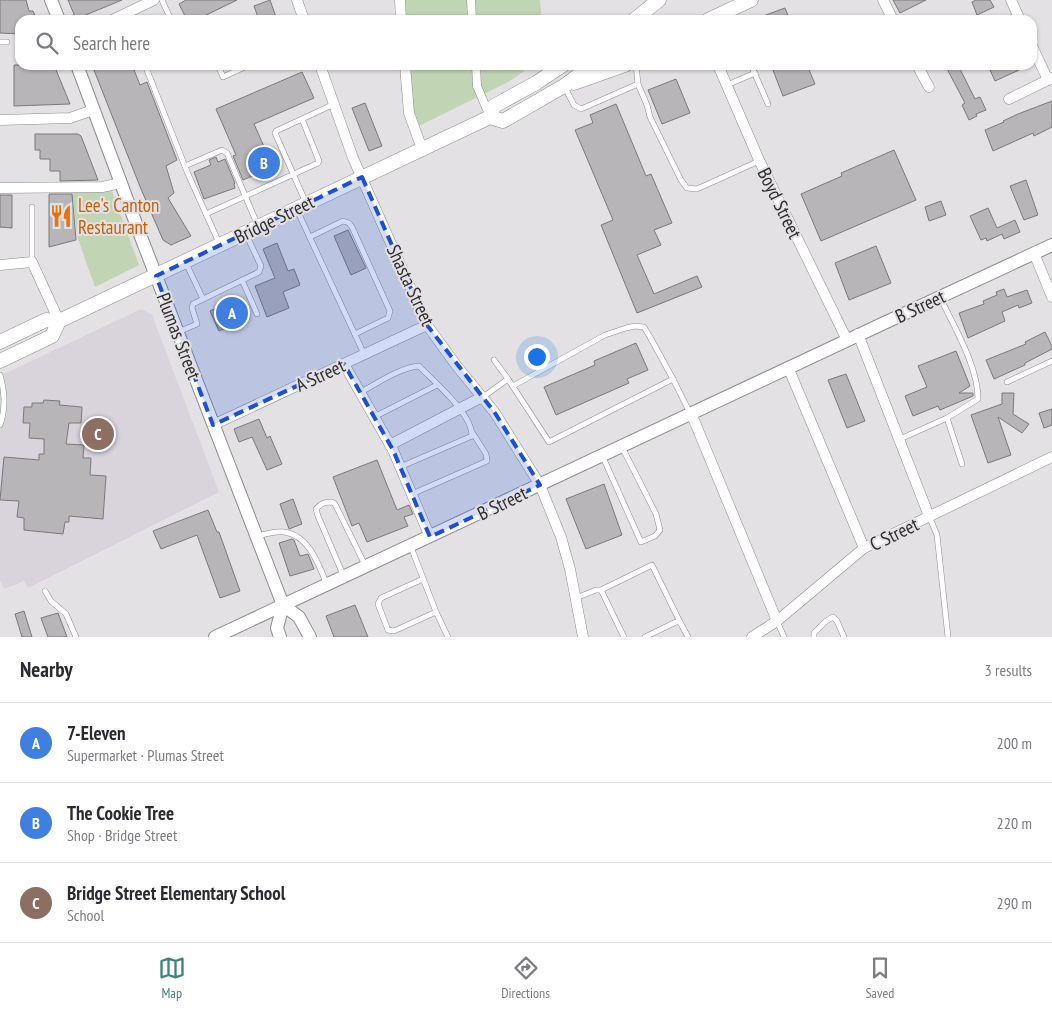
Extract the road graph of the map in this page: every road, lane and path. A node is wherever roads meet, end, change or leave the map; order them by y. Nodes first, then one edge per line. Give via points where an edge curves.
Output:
1 (51, 0) edge
2 (154, 0) edge
3 (162, 0) edge
4 (297, 0) edge
5 (400, 0) edge
6 (471, 0) edge
7 (659, 0) edge
8 (750, 0) edge
9 (883, 0) edge
10 (1011, 0) edge
11 (57, 15) edge
12 (130, 15) edge
13 (169, 15) edge
14 (302, 15) edge
15 (401, 15) edge
16 (472, 15) edge
17 (640, 15) edge
18 (718, 15) edge
19 (890, 15) edge
20 (1018, 15) edge
21 (0, 42) edge
22 (7, 42) dead end
23 (1037, 55) edge
24 (79, 70) edge
25 (147, 70) edge
26 (220, 70) edge
27 (235, 70) edge
28 (322, 70) edge
29 (405, 70) edge
30 (476, 70) edge
31 (556, 70) edge
32 (585, 70) edge
33 (610, 70) edge
34 (637, 70) edge
35 (720, 70) edge
36 (754, 70) edge
37 (920, 70) edge
38 (755, 73) junction
39 (1050, 79) edge
40 (638, 84) junction
41 (726, 85) junction
42 (564, 86) junction
43 (929, 87) dead end
44 (1008, 99) dead end
45 (334, 104) junction
46 (768, 104) dead end
47 (93, 110) junction
48 (490, 117) junction
49 (302, 118) junction
50 (0, 120) edge
51 (422, 150) junction
52 (759, 160) junction
53 (185, 166) junction
54 (294, 174) junction
55 (362, 177) junction
56 (121, 184) junction
57 (0, 188) edge
58 (245, 196) junction
59 (301, 206) junction
60 (32, 207) dead end
61 (206, 214) junction
62 (252, 230) junction
63 (310, 238) junction
64 (220, 245) junction
65 (1052, 245) edge
66 (1034, 253) junction
67 (32, 262) junction
68 (186, 262) junction
69 (0, 265) edge
70 (156, 276) junction
71 (242, 280) junction
72 (939, 297) junction
73 (1052, 297) edge
74 (203, 299) junction
75 (257, 314) dead end
76 (59, 321) junction
77 (427, 326) junction
78 (178, 332) junction
79 (355, 334) junction
80 (852, 337) junction
81 (0, 342) edge
82 (364, 355) junction
83 (494, 360) dead end
84 (0, 361) edge
85 (1052, 361) edge
86 (344, 364) junction
87 (788, 367) junction
88 (0, 375) edge
89 (508, 379) junction
90 (673, 379) junction
91 (1006, 382) dead end
92 (437, 385) junction
93 (513, 386) junction
94 (360, 392) junction
95 (482, 397) junction
96 (460, 409) junction
97 (691, 413) junction
98 (374, 417) junction
99 (947, 418) junction
100 (0, 425) edge
101 (213, 425) junction
102 (472, 432) junction
103 (899, 440) junction
104 (390, 445) junction
105 (622, 447) junction
106 (602, 455) junction
107 (1052, 457) edge
108 (962, 464) dead end
109 (400, 467) junction
110 (540, 485) junction
111 (412, 494) junction
112 (929, 516) junction
113 (257, 536) junction
114 (430, 537) junction
115 (411, 546) junction
116 (864, 548) junction
117 (366, 567) junction
118 (345, 577) junction
119 (423, 579) junction
120 (328, 585) junction
121 (600, 590) junction
122 (45, 591) dead end
123 (575, 598) junction
124 (283, 605) junction
125 (436, 612) junction
126 (777, 621) junction
127 (680, 622) junction
128 (76, 637) edge
129 (215, 637) edge
130 (280, 637) edge
131 (310, 637) edge
132 (448, 637) edge
133 (583, 637) edge
134 (624, 637) edge
135 (645, 637) edge
136 (688, 637) edge
137 (752, 637) edge
138 (784, 637) edge
139 (814, 637) edge
140 (844, 637) edge
141 (948, 637) edge

1 - 11 street
2 - 12 street
3 - 13 lane
4 - 14 street
5 - 15 street
6 - 16 street
7 - 17 main road
8 - 18 main road
9 - 19 street
10 - 20 street
21 - 22 lane
23 - 39 street
24 - 47 street, Plumas Street
25 - 53 lane
26 - 27 lane via 223,77
28 - 45 street, Shasta Street
29 - 51 street via 409,113
30 - 48 street via 477,86
31 - 48 main road, Bridge Street via 494,106
32 - 42 main road, Bridge Street
33 - 42 main road
34 - 40 lane
35 - 41 street, Boyd Street
36 - 38 lane
37 - 43 street
38 - 41 lane
38 - 46 lane
39 - 44 street
40 - 42 lane via 581,109 574,105
40 - 52 lane via 650,117 687,188 697,189
41 - 52 street, Boyd Street
42 - 48 main road, Bridge Street via 502,121
45 - 49 lane
45 - 55 street, Shasta Street
47 - 50 street via 70,118
47 - 56 street, Plumas Street
48 - 51 main road, Bridge Street
49 - 54 lane via 319,161
49 - 54 lane via 275,133
51 - 55 main road, Bridge Street
52 - 80 street, Boyd Street
53 - 58 lane via 222,150 227,153
53 - 61 lane
54 - 58 lane
54 - 59 lane
55 - 59 main road, Bridge Street
55 - 77 street, Shasta Street
56 - 57 street
56 - 70 street, Plumas Street
58 - 61 lane
58 - 62 lane
59 - 62 main road, Bridge Street
59 - 63 lane
60 - 67 lane
61 - 64 lane
62 - 64 main road, Bridge Street
62 - 71 lane via 261,266 259,272
63 - 79 lane
63 - 79 lane via 343,221 352,227 390,311 388,318
64 - 68 main road, Bridge Street
65 - 66 street, B Street
66 - 72 street, B Street
66 - 73 street
67 - 69 street
67 - 76 street
68 - 70 main road, Bridge Street
68 - 74 lane
70 - 76 main road, Bridge Street
70 - 78 street, Plumas Street
71 - 74 lane
71 - 75 lane
72 - 80 street, B Street
72 - 99 lane via 978,385 978,399
74 - 78 lane via 192,308 197,324
76 - 81 main road, Bridge Street via 46,320
76 - 84 main road, Bridge Street via 52,336
77 - 82 street, A Street
77 - 95 street, Shasta Street
78 - 101 street, Plumas Street
79 - 82 lane
80 - 87 street, B Street
80 - 103 street, Boyd Street
82 - 86 street, A Street
83 - 89 lane
85 - 91 lane
86 - 94 street
86 - 101 street, A Street
87 - 97 street, B Street
87 - 116 street
88 - 100 lane via 5,392
89 - 93 lane
89 - 95 lane
90 - 93 lane via 644,327 635,326 605,336
90 - 93 lane via 549,442
90 - 97 lane
92 - 94 lane via 419,366
92 - 96 lane
92 - 98 lane
94 - 98 street
95 - 96 street
95 - 110 street, Shasta Street
96 - 102 lane
96 - 104 street
97 - 105 street, B Street
97 - 126 street
98 - 104 street
99 - 103 lane
99 - 108 lane
101 - 113 street, Plumas Street
102 - 109 lane via 472,436
102 - 111 lane via 487,461
103 - 112 street, Boyd Street
104 - 109 street
105 - 106 street, B Street
105 - 106 lane via 656,514 660,530 641,542
106 - 110 street, B Street
107 - 112 street, C Street
109 - 111 street
110 - 114 street, B Street
110 - 123 street, Shasta Street via 561,537
111 - 114 street
112 - 116 street, C Street
112 - 141 lane via 937,535
113 - 120 lane via 285,532 295,536 308,545
113 - 124 street, Plumas Street
114 - 115 street, B Street
115 - 117 street, B Street
115 - 119 lane
116 - 126 street, C Street
117 - 118 street, B Street
117 - 118 lane via 335,504 325,502 316,509
118 - 120 street, B Street
119 - 125 lane
119 - 125 lane via 381,598 378,604 388,630 394,631
120 - 124 street, B Street
121 - 123 lane
121 - 127 lane via 652,565
121 - 134 lane
122 - 128 lane via 66,614
123 - 133 street, Shasta Street
124 - 129 street, B Street
124 - 130 street via 277,628
124 - 131 street via 299,617
125 - 132 lane
126 - 137 street, C Street
126 - 138 lane
127 - 135 lane
127 - 136 lane
139 - 140 lane via 826,620 833,617

